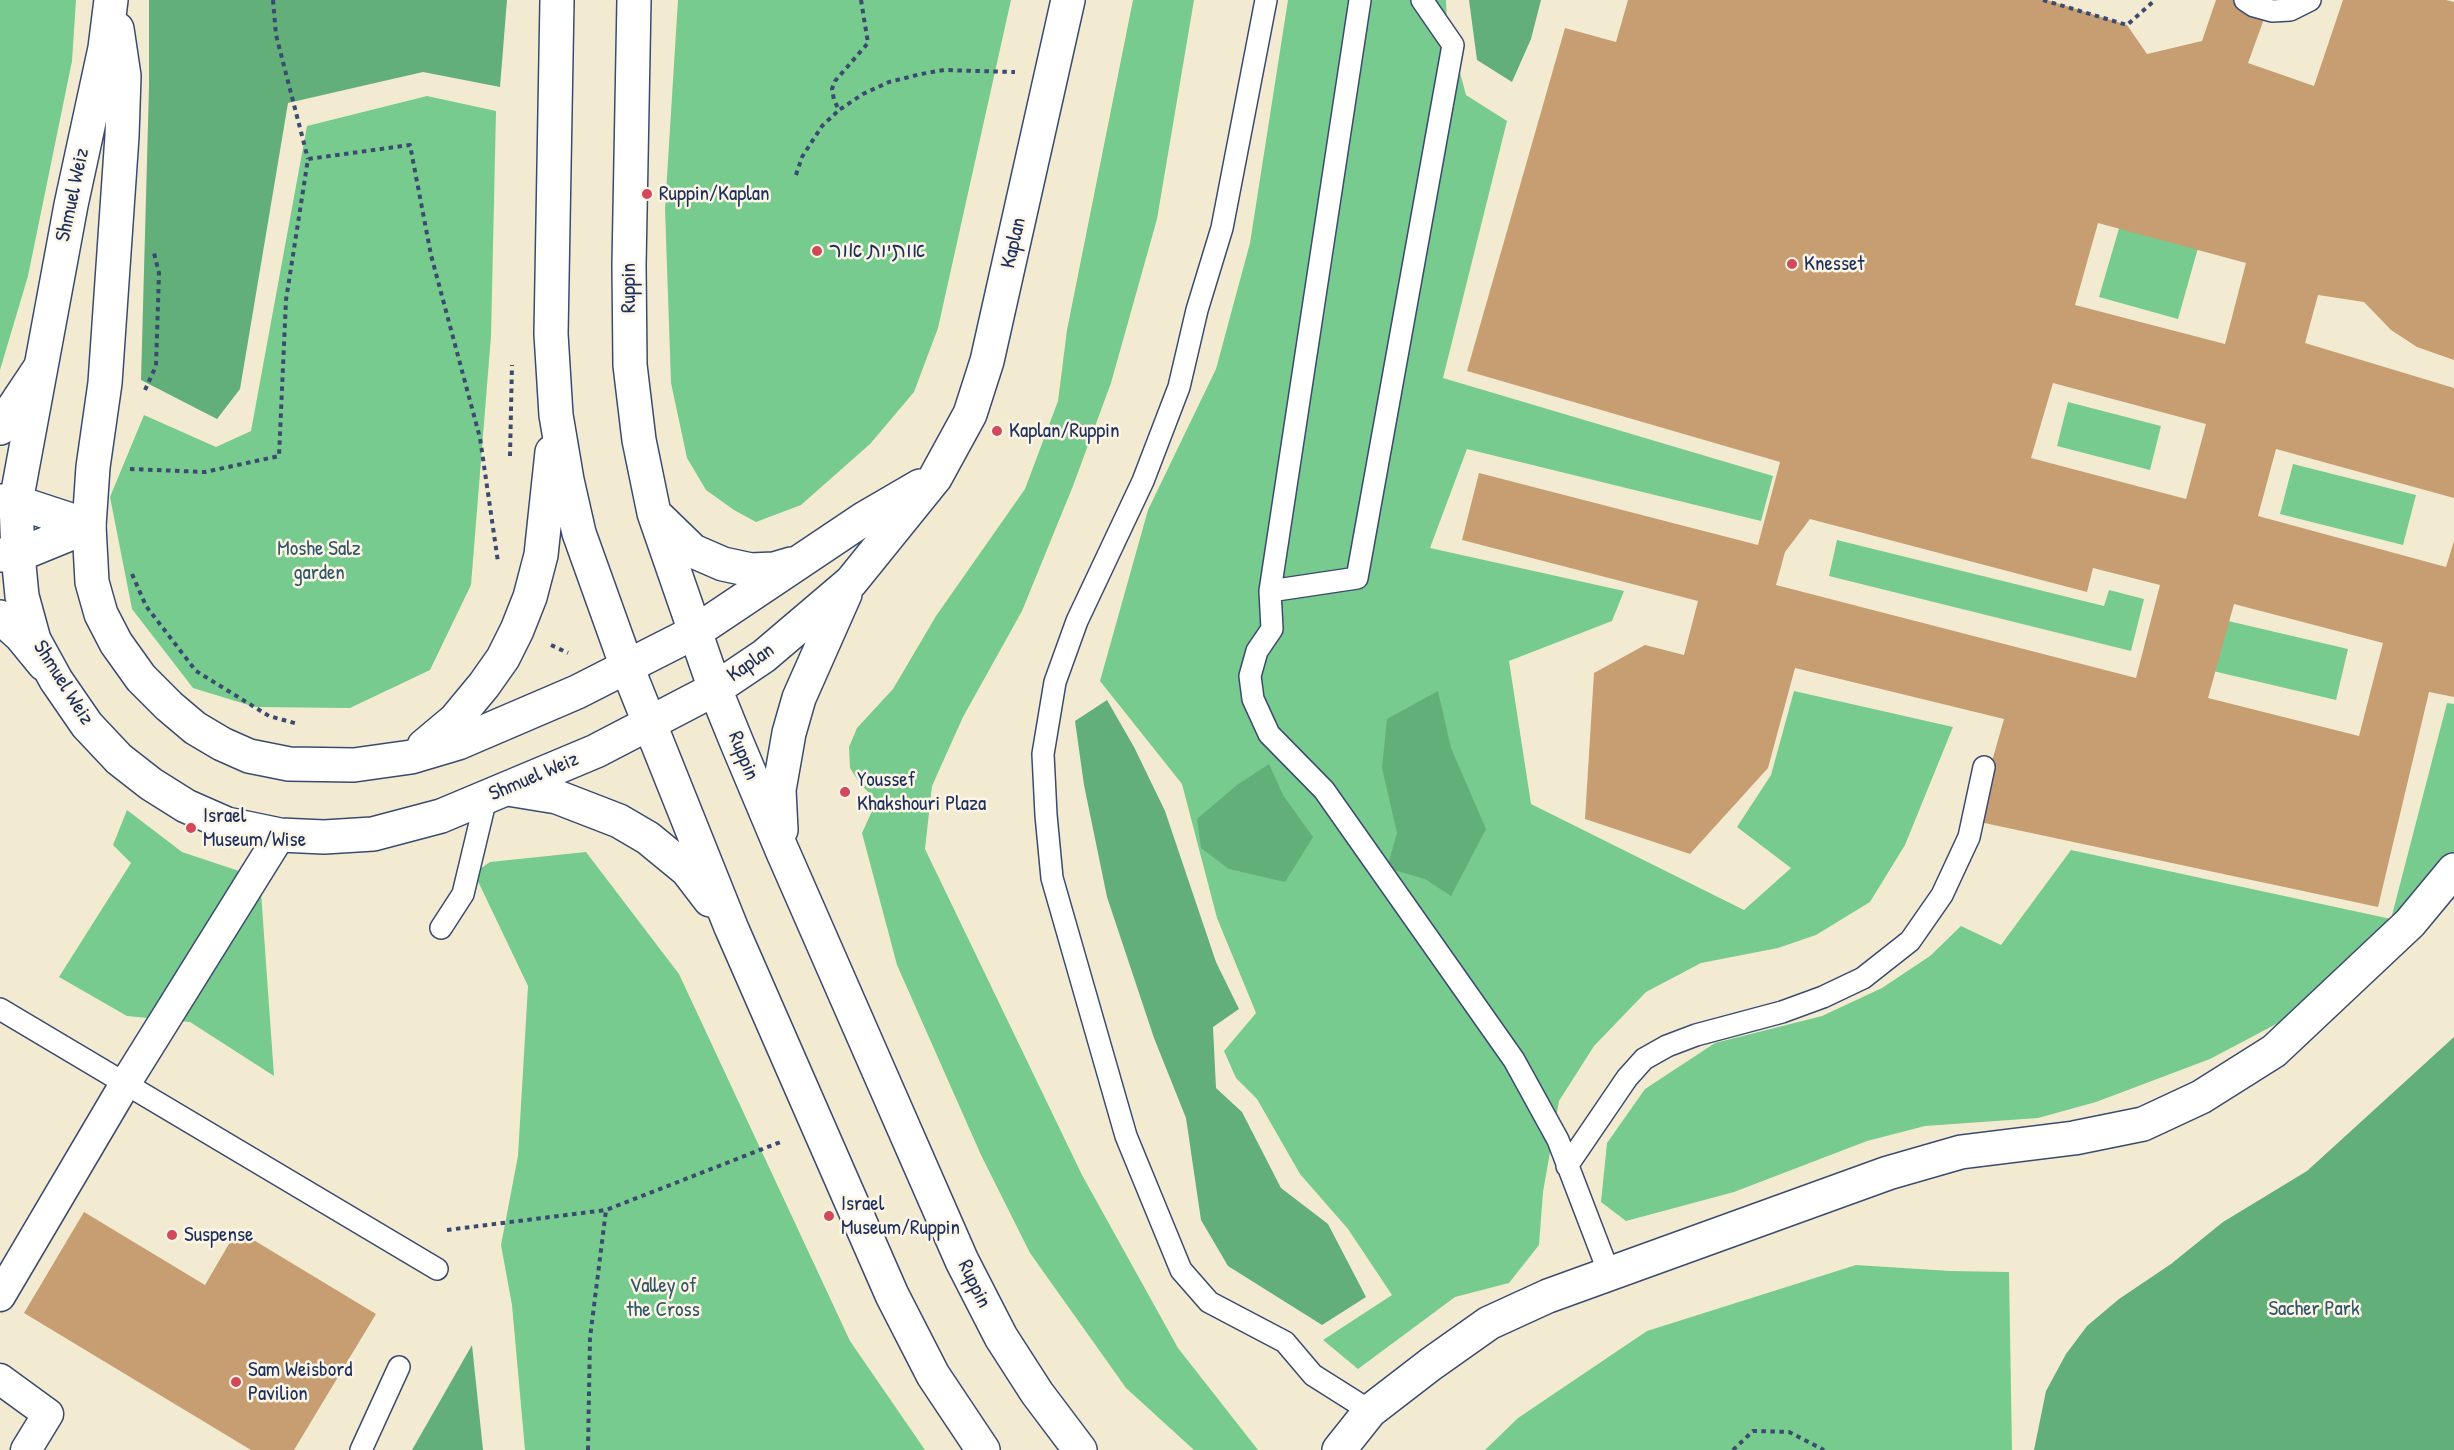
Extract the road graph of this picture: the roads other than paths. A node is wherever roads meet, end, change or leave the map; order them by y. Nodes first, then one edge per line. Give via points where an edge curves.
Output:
1 (112, 0) edge
2 (557, 0) edge
3 (634, 0) edge
4 (1068, 0) edge
5 (1266, 0) edge
6 (1360, 0) edge
7 (1422, 0) edge
8 (2245, 0) edge
9 (2310, 0) edge
10 (40, 368) junction
11 (556, 415) junction
12 (0, 428) edge
13 (935, 478) junction
14 (8, 502) edge
15 (654, 513) junction
16 (89, 526) junction
17 (9, 555) edge
18 (804, 560) junction
19 (851, 582) junction
20 (1270, 591) junction
21 (0, 618) edge
22 (695, 632) junction
23 (627, 667) junction
24 (56, 680) junction
25 (715, 688) junction
26 (649, 724) junction
27 (411, 757) junction
28 (1984, 766) dead end
29 (497, 794) junction
30 (280, 836) junction
31 (782, 850) junction
32 (2454, 870) edge
33 (731, 927) junction
34 (441, 928) dead end
35 (0, 1009) edge
36 (125, 1084) junction
37 (1567, 1166) junction
38 (437, 1269) dead end
39 (1610, 1273) junction
40 (0, 1296) edge
41 (399, 1366) dead end
42 (0, 1379) edge
43 (1370, 1411) junction
44 (26, 1450) edge
45 (361, 1450) edge
46 (983, 1450) edge
47 (1080, 1450) edge
48 (1339, 1450) edge

1 - 10 street, Shmuel Weiz
1 - 16 street, Shmuel Weiz via 124,76 122,136 105,383
2 - 11 street via 551,334
3 - 15 street, Ruppin via 630,365 639,440
4 - 13 street, Kaplan via 987,361 970,414
5 - 43 lane via 1222,228 1179,387 1143,481 1077,621 1055,682 1043,754 1046,815 1052,878 1126,1136 1181,1270 1209,1302 1285,1342 1313,1375
6 - 20 lane
7 - 20 lane via 1453,45 1357,578
8 - 9 lane via 2272,11 2290,10
10 - 12 street
10 - 14 street, Shmuel Weiz
11 - 23 street via 579,533
11 - 27 street via 541,555 517,630 503,658 455,720
13 - 18 street
13 - 19 street, Kaplan
14 - 16 street
14 - 17 street, Shmuel Weiz
15 - 18 street via 693,551 723,564 751,570 774,569
15 - 22 street, Ruppin
16 - 17 street
16 - 27 street, Shmuel Weiz via 92,582 101,614 116,643 141,678 195,728 249,756 289,764 354,765
17 - 24 street, Shmuel Weiz via 34,640
18 - 22 street
19 - 25 street, Kaplan via 764,656
19 - 31 street via 799,698 785,748 779,790
20 - 37 lane via 1272,629 1257,651 1250,676 1253,699 1269,734 1324,790 1514,1060 1551,1126
21 - 24 street via 21,636
22 - 23 street, Shmuel Weiz
22 - 25 street, Ruppin
23 - 26 street
23 - 27 street, Shmuel Weiz via 458,743
24 - 30 street, Shmuel Weiz via 87,725 119,759 151,784 186,806 227,824
25 - 26 street, Kaplan
25 - 31 street, Ruppin
26 - 29 street, Shmuel Weiz
26 - 33 street
28 - 37 lane via 1969,837 1942,895 1910,941 1863,978 1823,997 1696,1035 1644,1059
29 - 30 street, Shmuel Weiz via 441,816 373,834
29 - 33 street via 556,797 609,817 648,838 687,870
29 - 34 lane via 463,894
30 - 36 street
31 - 47 street, Ruppin via 962,1261 1001,1337
32 - 39 street via 2410,923 2274,1051 2200,1097 2143,1124 2074,1138 1961,1152 1888,1173
33 - 46 street via 892,1294 933,1376
35 - 36 lane
36 - 38 lane
36 - 40 street
37 - 39 lane
39 - 43 street via 1489,1323
41 - 45 lane
42 - 44 street via 48,1414
43 - 48 street

